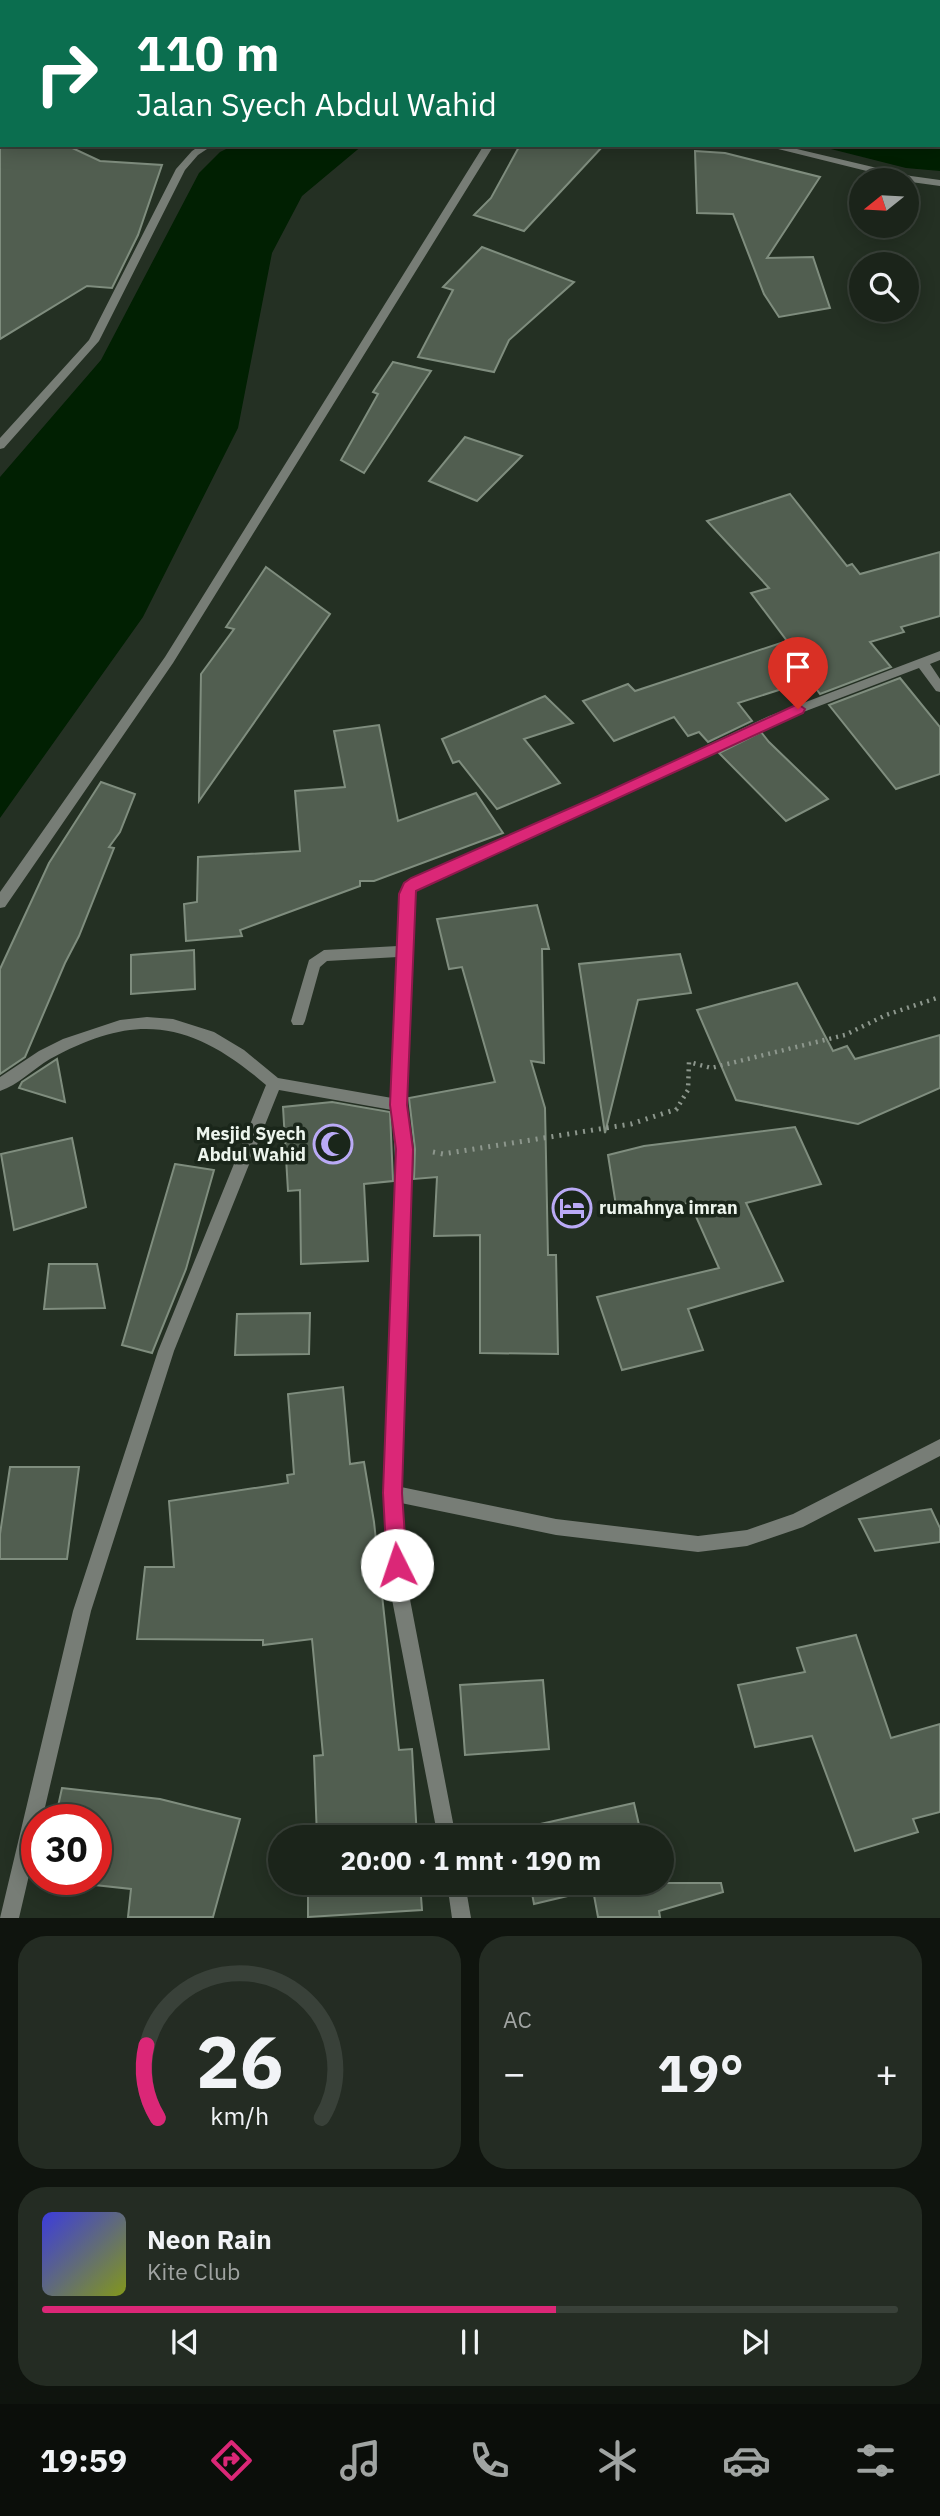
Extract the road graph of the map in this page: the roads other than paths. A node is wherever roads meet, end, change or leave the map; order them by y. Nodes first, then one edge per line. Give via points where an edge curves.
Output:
1 (205, 147) edge
2 (488, 147) edge
3 (775, 147) edge
4 (940, 183) edge
5 (0, 445) edge
6 (940, 655) edge
7 (920, 661) junction
8 (940, 688) edge
9 (0, 903) edge
10 (405, 951) junction
11 (298, 1021) dead end
12 (274, 1083) junction
13 (0, 1085) edge
14 (399, 1105) junction
15 (940, 1447) edge
16 (393, 1493) junction
17 (444, 1825) edge
18 (458, 1895) edge
19 (9, 1917) edge
20 (462, 1917) edge

1 - 5 street via 181,169 94,341
2 - 9 street via 169,660
3 - 4 street
6 - 7 street
7 - 8 street
7 - 10 street via 773,719 416,882 407,894
10 - 11 street via 318,959
10 - 14 street
12 - 13 street via 247,1059 198,1032 160,1024 113,1027 66,1044 27,1063
12 - 14 street
12 - 19 street via 166,1351 82,1611
14 - 16 street via 404,1149
15 - 16 street via 796,1521 747,1538 698,1544 556,1527
16 - 17 street via 399,1589
18 - 20 street

